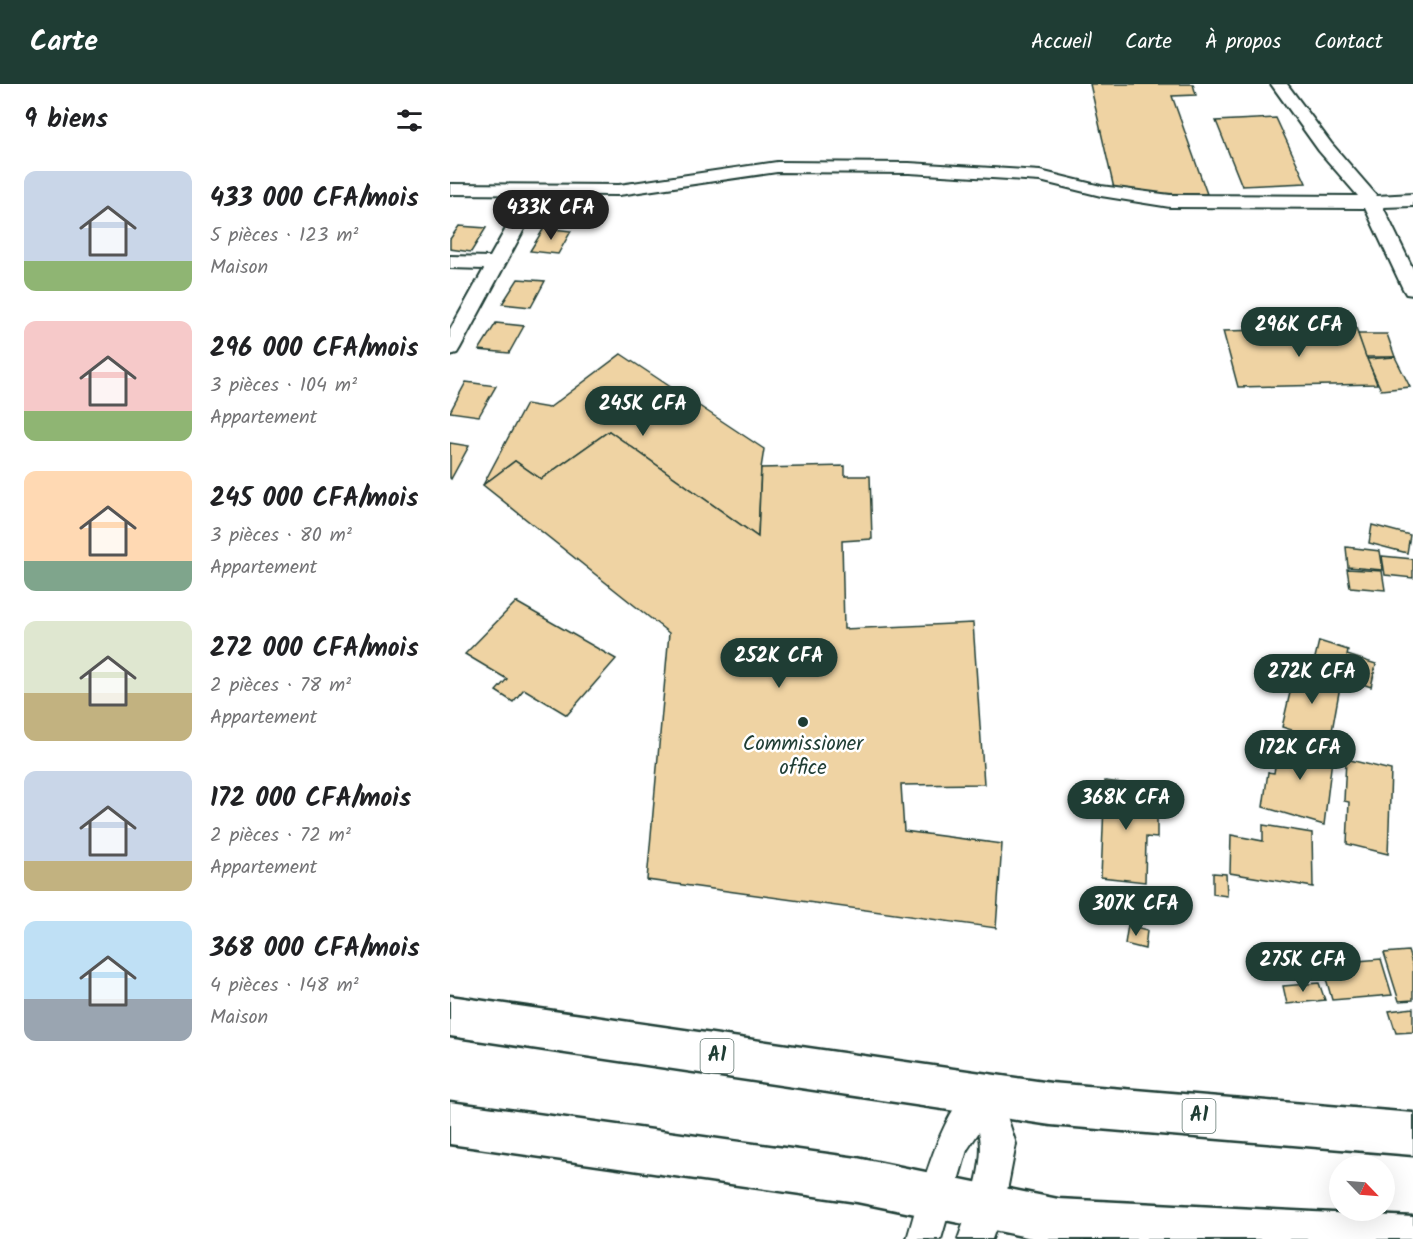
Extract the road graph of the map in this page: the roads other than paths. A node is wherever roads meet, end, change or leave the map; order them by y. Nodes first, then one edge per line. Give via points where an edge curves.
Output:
1 (1279, 84) edge
2 (450, 189) edge
3 (1413, 200) edge
4 (1372, 202) junction
5 (520, 220) dead end
6 (450, 262) edge
7 (495, 263) junction
8 (1413, 289) edge
9 (450, 348) edge
10 (450, 1016) edge
11 (985, 1094) junction
12 (450, 1123) edge
13 (1413, 1134) edge
14 (935, 1195) junction
15 (981, 1223) edge
16 (924, 1239) edge
17 (1413, 1239) edge

1 - 4 street
2 - 4 street via 618,190 777,167 909,168 1040,176 1101,191 1170,201
3 - 4 street
4 - 8 street
5 - 7 street
6 - 7 street
7 - 9 street
10 - 11 highway, A1
11 - 13 highway, A1 via 1051,1104
11 - 14 street via 953,1142
11 - 15 street via 999,1144
12 - 14 highway via 857,1180
14 - 15 highway
14 - 16 street
15 - 17 highway via 1058,1221

